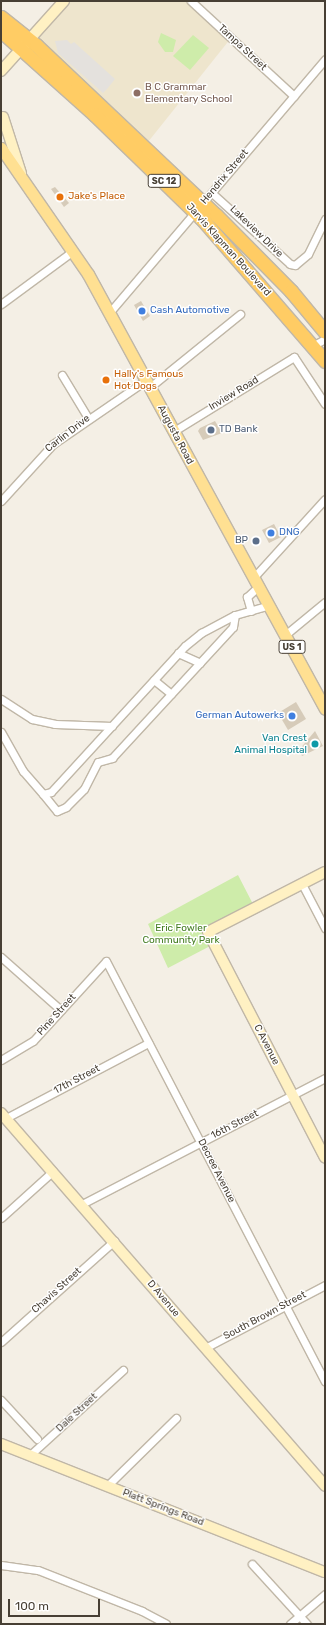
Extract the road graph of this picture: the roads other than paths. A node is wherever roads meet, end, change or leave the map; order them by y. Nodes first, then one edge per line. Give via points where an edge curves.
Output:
1 (64, 1) edge
2 (190, 1) edge
3 (1, 17) edge
4 (1, 31) edge
5 (26, 43) junction
6 (325, 59) edge
7 (1, 71) edge
8 (294, 96) junction
9 (2, 116) edge
10 (1, 148) edge
11 (22, 177) junction
12 (203, 202) junction
13 (325, 219) edge
14 (73, 251) junction
15 (1, 304) edge
16 (110, 313) junction
17 (240, 314) dead end
18 (325, 332) edge
19 (325, 338) edge
20 (312, 346) junction
21 (325, 361) edge
22 (62, 375) dead end
23 (148, 384) junction
24 (325, 404) edge
25 (88, 418) junction
26 (174, 431) junction
27 (325, 499) edge
28 (1, 501) edge
29 (257, 582) junction
30 (325, 602) edge
31 (269, 605) junction
32 (251, 611) junction
33 (236, 615) junction
34 (285, 635) junction
35 (178, 653) junction
36 (200, 663) junction
37 (154, 680) junction
38 (171, 694) junction
39 (1, 699) edge
40 (325, 709) edge
41 (112, 726) junction
42 (1, 732) edge
43 (88, 752) junction
44 (98, 762) junction
45 (43, 794) junction
46 (325, 872) edge
47 (302, 884) junction
48 (325, 928) edge
49 (1, 957) edge
50 (106, 961) joint
51 (61, 1010) junction
52 (148, 1043) junction
53 (1, 1060) edge
54 (325, 1078) edge
55 (292, 1095) junction
56 (3, 1115) edge
57 (201, 1143) junction
58 (325, 1158) edge
59 (53, 1171) junction
60 (82, 1204) junction
61 (1, 1218) edge
62 (114, 1241) junction
63 (325, 1285) edge
64 (286, 1306) junction
65 (1, 1342) edge
66 (205, 1348) junction
67 (123, 1370) dead end
68 (325, 1381) edge
69 (1, 1400) edge
70 (176, 1418) dead end
71 (37, 1439) dead end
72 (1, 1444) edge
73 (30, 1455) junction
74 (107, 1486) junction
75 (325, 1486) edge
76 (252, 1564) dead end
77 (1, 1565) edge
78 (325, 1572) edge
79 (325, 1594) edge
80 (299, 1616) junction
81 (166, 1624) edge
82 (290, 1624) edge
83 (306, 1624) edge

1 - 5 street
2 - 8 street, Tampa Street
3 - 5 highway, Jarvis Klapman Boulevard / SC 12
4 - 5 highway, Jarvis Klapman Boulevard / SC 12
5 - 7 street
5 - 12 highway, Jarvis Klapman Boulevard / SC 12
6 - 8 street, Hendrix Street
8 - 12 street, Hendrix Street
9 - 11 street
10 - 11 main road, Augusta Road / US 1
11 - 14 main road, Augusta Road / US 1
12 - 13 street, Lakeview Drive via 295,265 308,254
12 - 16 street, Hendrix Street
12 - 18 highway, Jarvis Klapman Boulevard / SC 12 via 291,291
12 - 20 highway, Jarvis Klapman Boulevard / SC 12
14 - 15 street
14 - 16 main road, Augusta Road / US 1
16 - 23 main road, Augusta Road / US 1
17 - 23 street
19 - 20 street
20 - 21 highway, Jarvis Klapman Boulevard / SC 12
22 - 25 street
23 - 25 street, Carlin Drive
23 - 26 main road, Augusta Road / US 1
24 - 26 street, Inview Road via 294,357
25 - 28 street, Carlin Drive via 53,444
26 - 29 main road, Augusta Road / US 1
27 - 29 street
29 - 31 main road, Augusta Road / US 1
29 - 32 street via 247,597
30 - 34 street
31 - 32 street
31 - 34 main road, Augusta Road / US 1
32 - 33 street
33 - 35 street via 201,633
33 - 36 street via 233,627
34 - 40 main road, Augusta Road / US 1
35 - 36 street
35 - 37 street
36 - 38 street
37 - 38 street
37 - 41 street
38 - 44 street via 112,758
39 - 41 street via 32,719 55,724
41 - 43 street
42 - 45 street via 23,771
43 - 44 street
43 - 45 street via 51,792
44 - 45 street via 84,789 66,807 57,811
46 - 47 street
47 - 48 street
47 - 55 street, C Avenue via 208,932
49 - 51 street
50 - 51 street, Pine Street
50 - 52 street, Decree Avenue
51 - 53 street, Pine Street via 33,1041
52 - 56 street, 17th Street
52 - 57 street, Decree Avenue
54 - 55 street, 16th Street
55 - 57 street, 16th Street
55 - 58 street, C Avenue
56 - 59 street, D Avenue
57 - 60 street, 16th Street
57 - 64 street, Decree Avenue
59 - 60 street, D Avenue
59 - 61 street
60 - 62 street, D Avenue
62 - 65 street, Chavis Street
62 - 66 street, D Avenue
63 - 64 street, South Brown Street
64 - 66 street, South Brown Street
64 - 68 street, Decree Avenue
66 - 75 street, D Avenue
67 - 73 street, Dale Street
69 - 71 street
70 - 74 street
72 - 73 street, Platt Springs Road
73 - 74 street, Platt Springs Road
74 - 78 street, Platt Springs Road
76 - 80 street
77 - 81 street via 38,1570 135,1608
79 - 80 street
80 - 82 street
80 - 83 street

